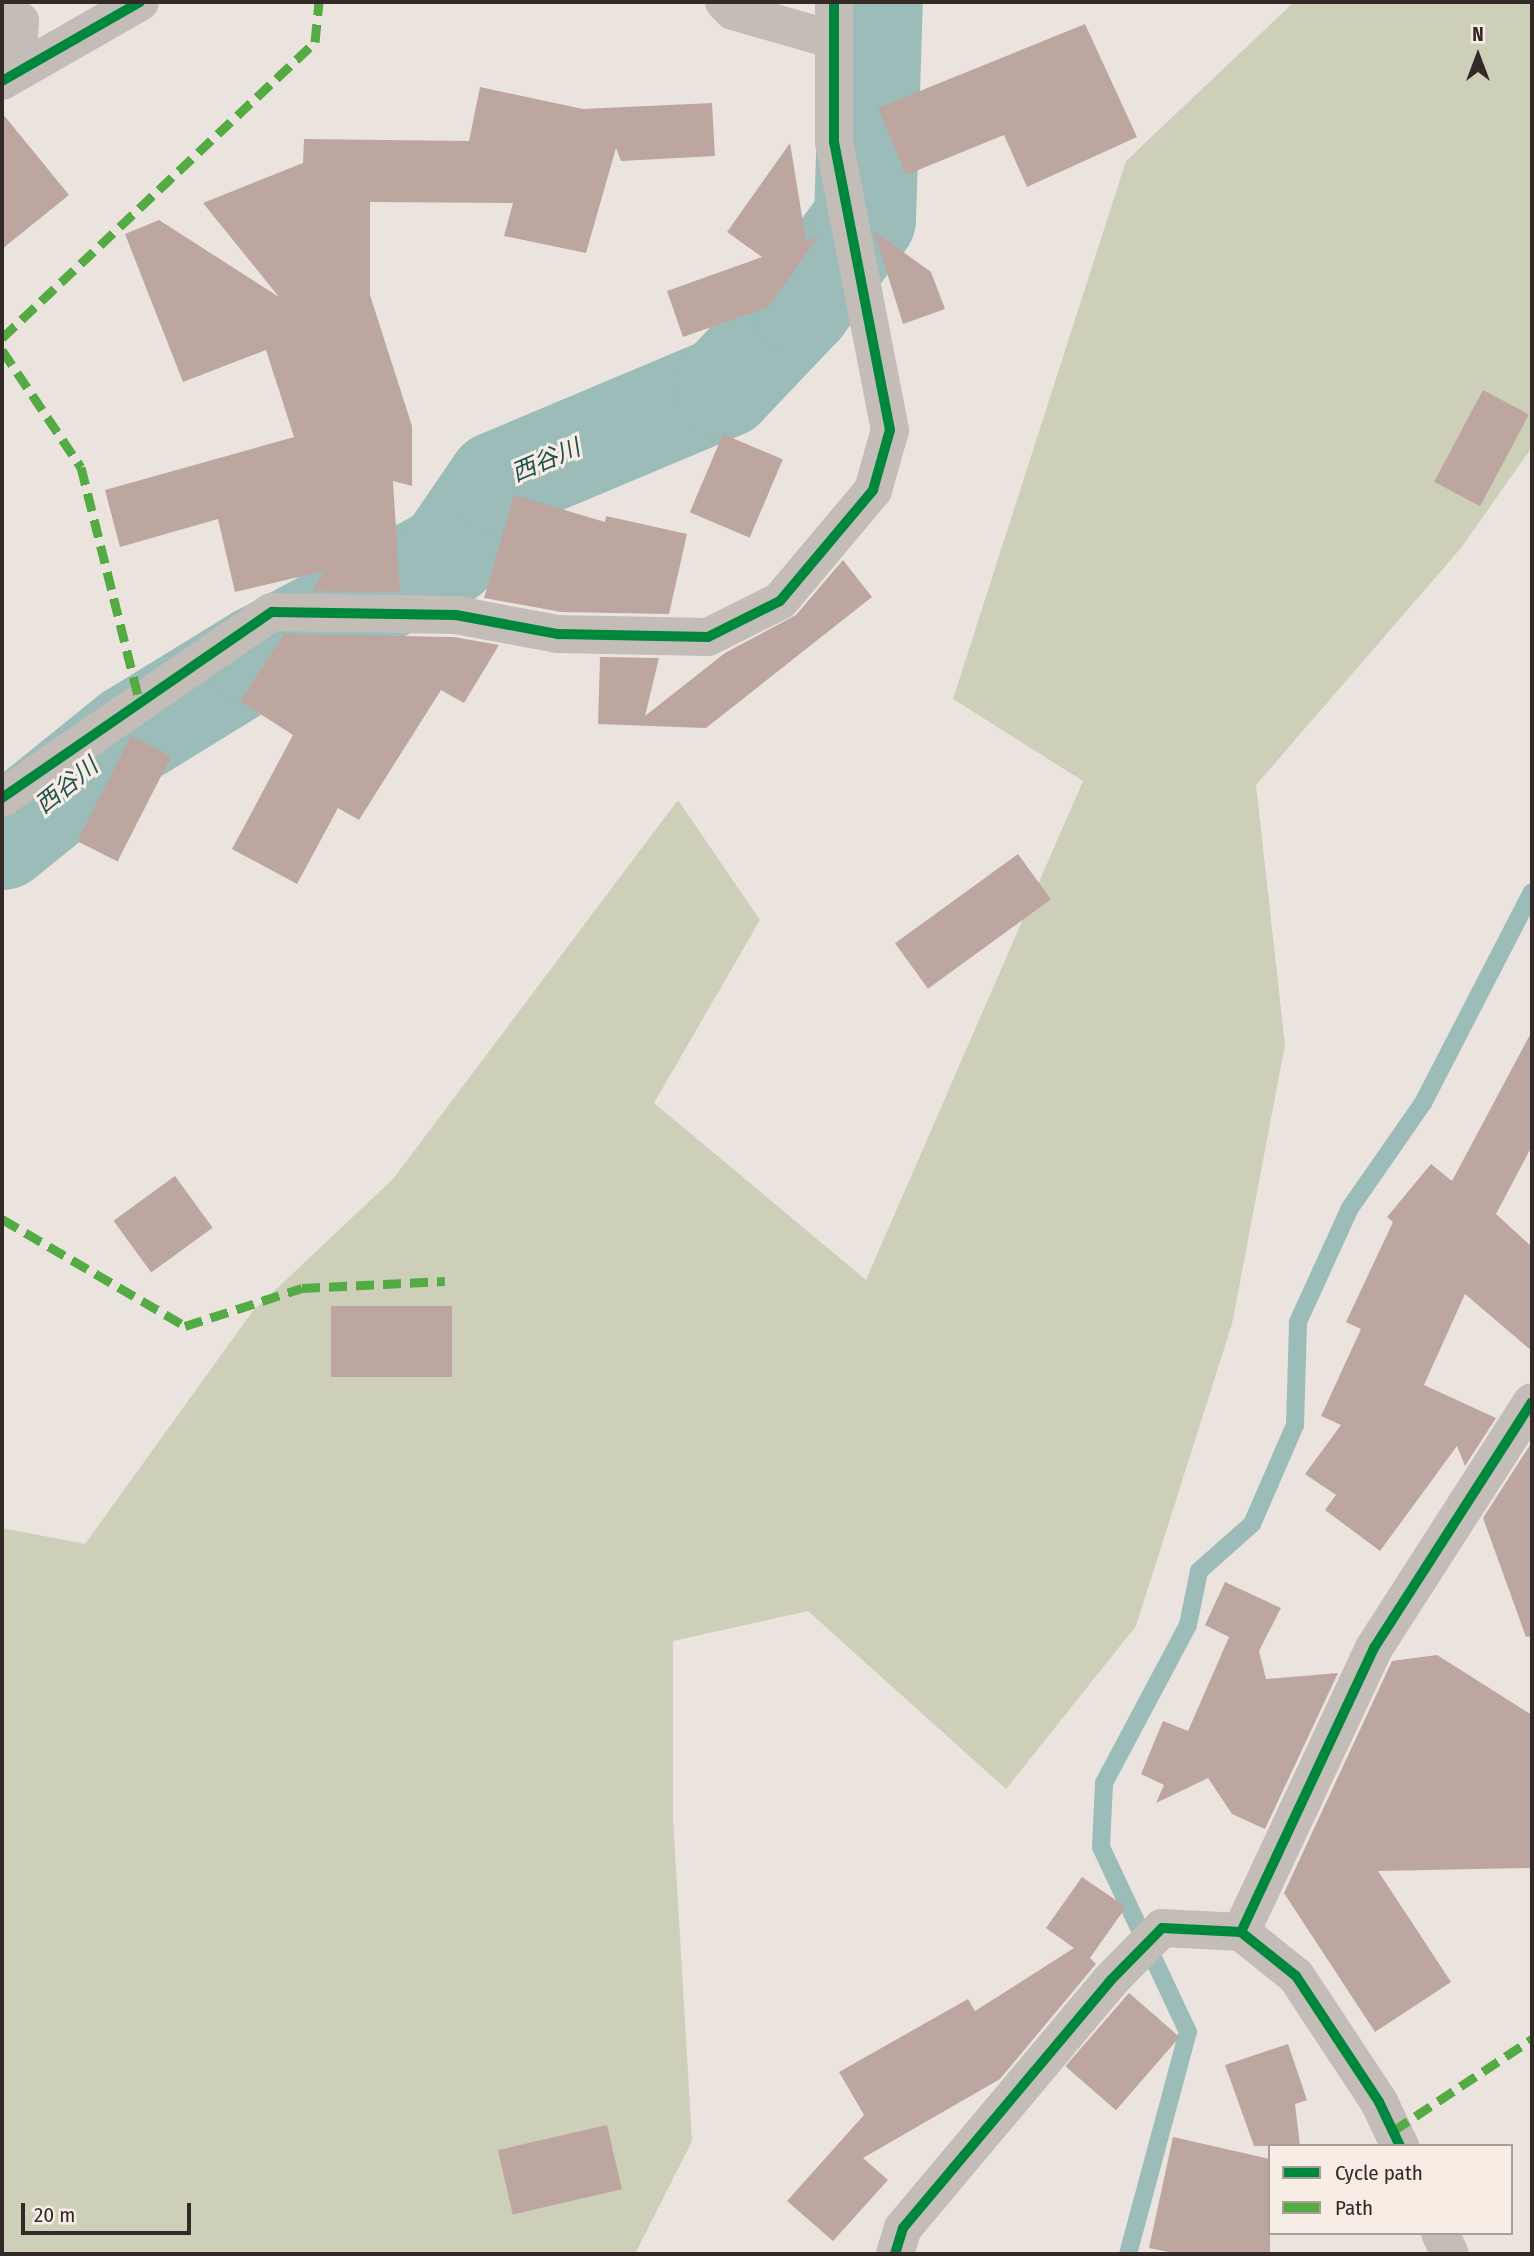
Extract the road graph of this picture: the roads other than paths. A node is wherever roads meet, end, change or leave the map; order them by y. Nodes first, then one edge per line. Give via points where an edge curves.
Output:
1 (140, 2) edge
2 (724, 2) edge
3 (834, 2) edge
4 (2, 8) edge
5 (834, 40) junction
6 (9, 74) edge
7 (2, 798) edge
8 (1532, 1402) edge
9 (1241, 1932) junction
10 (1399, 2144) edge
11 (1441, 2235) edge
12 (895, 2254) edge
13 (1450, 2254) edge

1 - 6 street
2 - 5 street via 733,11
3 - 5 street
4 - 6 street via 20,21
5 - 7 street via 834,141 890,430 873,490 780,601 708,637 558,634 456,615 272,612
8 - 9 street via 1374,1648
9 - 10 street via 1296,1976 1379,2102
9 - 12 street via 1163,1928 1110,1981 903,2228
11 - 13 street

